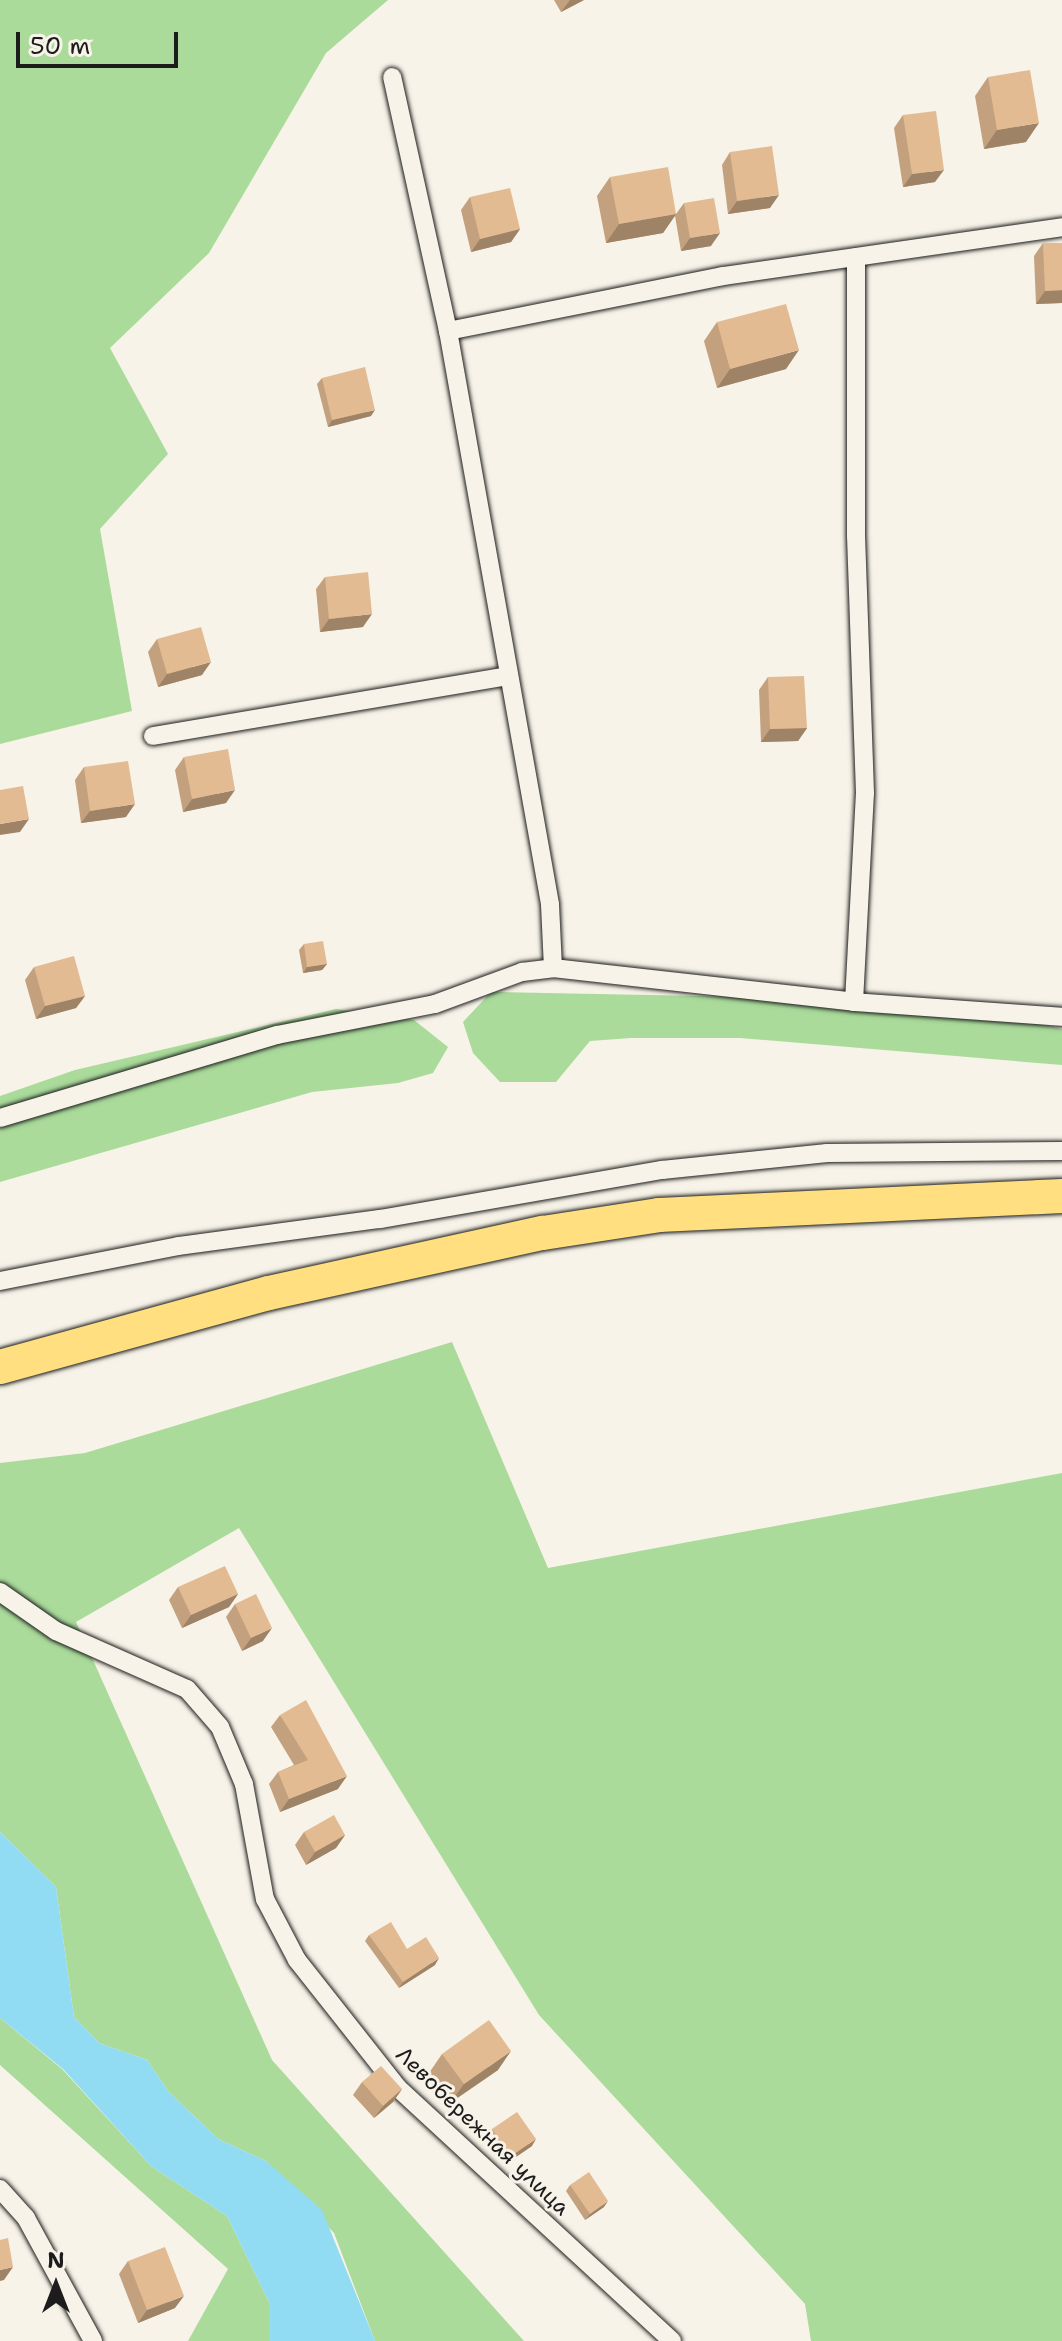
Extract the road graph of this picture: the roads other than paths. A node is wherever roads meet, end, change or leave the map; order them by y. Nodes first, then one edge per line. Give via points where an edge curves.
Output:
1 (392, 77) dead end
2 (1062, 227) edge
3 (856, 257) junction
4 (448, 331) junction
5 (509, 676) junction
6 (153, 736) dead end
7 (553, 968) junction
8 (854, 1002) junction
9 (1062, 1017) edge
10 (0, 1118) edge
11 (1062, 1151) edge
12 (1062, 1196) edge
13 (0, 1281) edge
14 (0, 1367) edge
15 (0, 1592) edge
16 (0, 2189) edge
17 (93, 2341) edge
18 (672, 2341) edge

1 - 4 street
2 - 3 street
3 - 4 street via 723,276
3 - 8 street via 856,506 865,793
4 - 5 street
5 - 6 street
5 - 7 street via 550,904
7 - 8 street
7 - 10 street via 522,972 435,1004 277,1035
8 - 9 street
11 - 13 street via 827,1153 662,1170 380,1219 179,1246
12 - 14 highway via 703,1212 557,1230 269,1293
15 - 18 street, Левобережная улица via 56,1631 187,1689 220,1727 244,1784 265,1899 297,1960 398,2088
16 - 17 street via 26,2218

